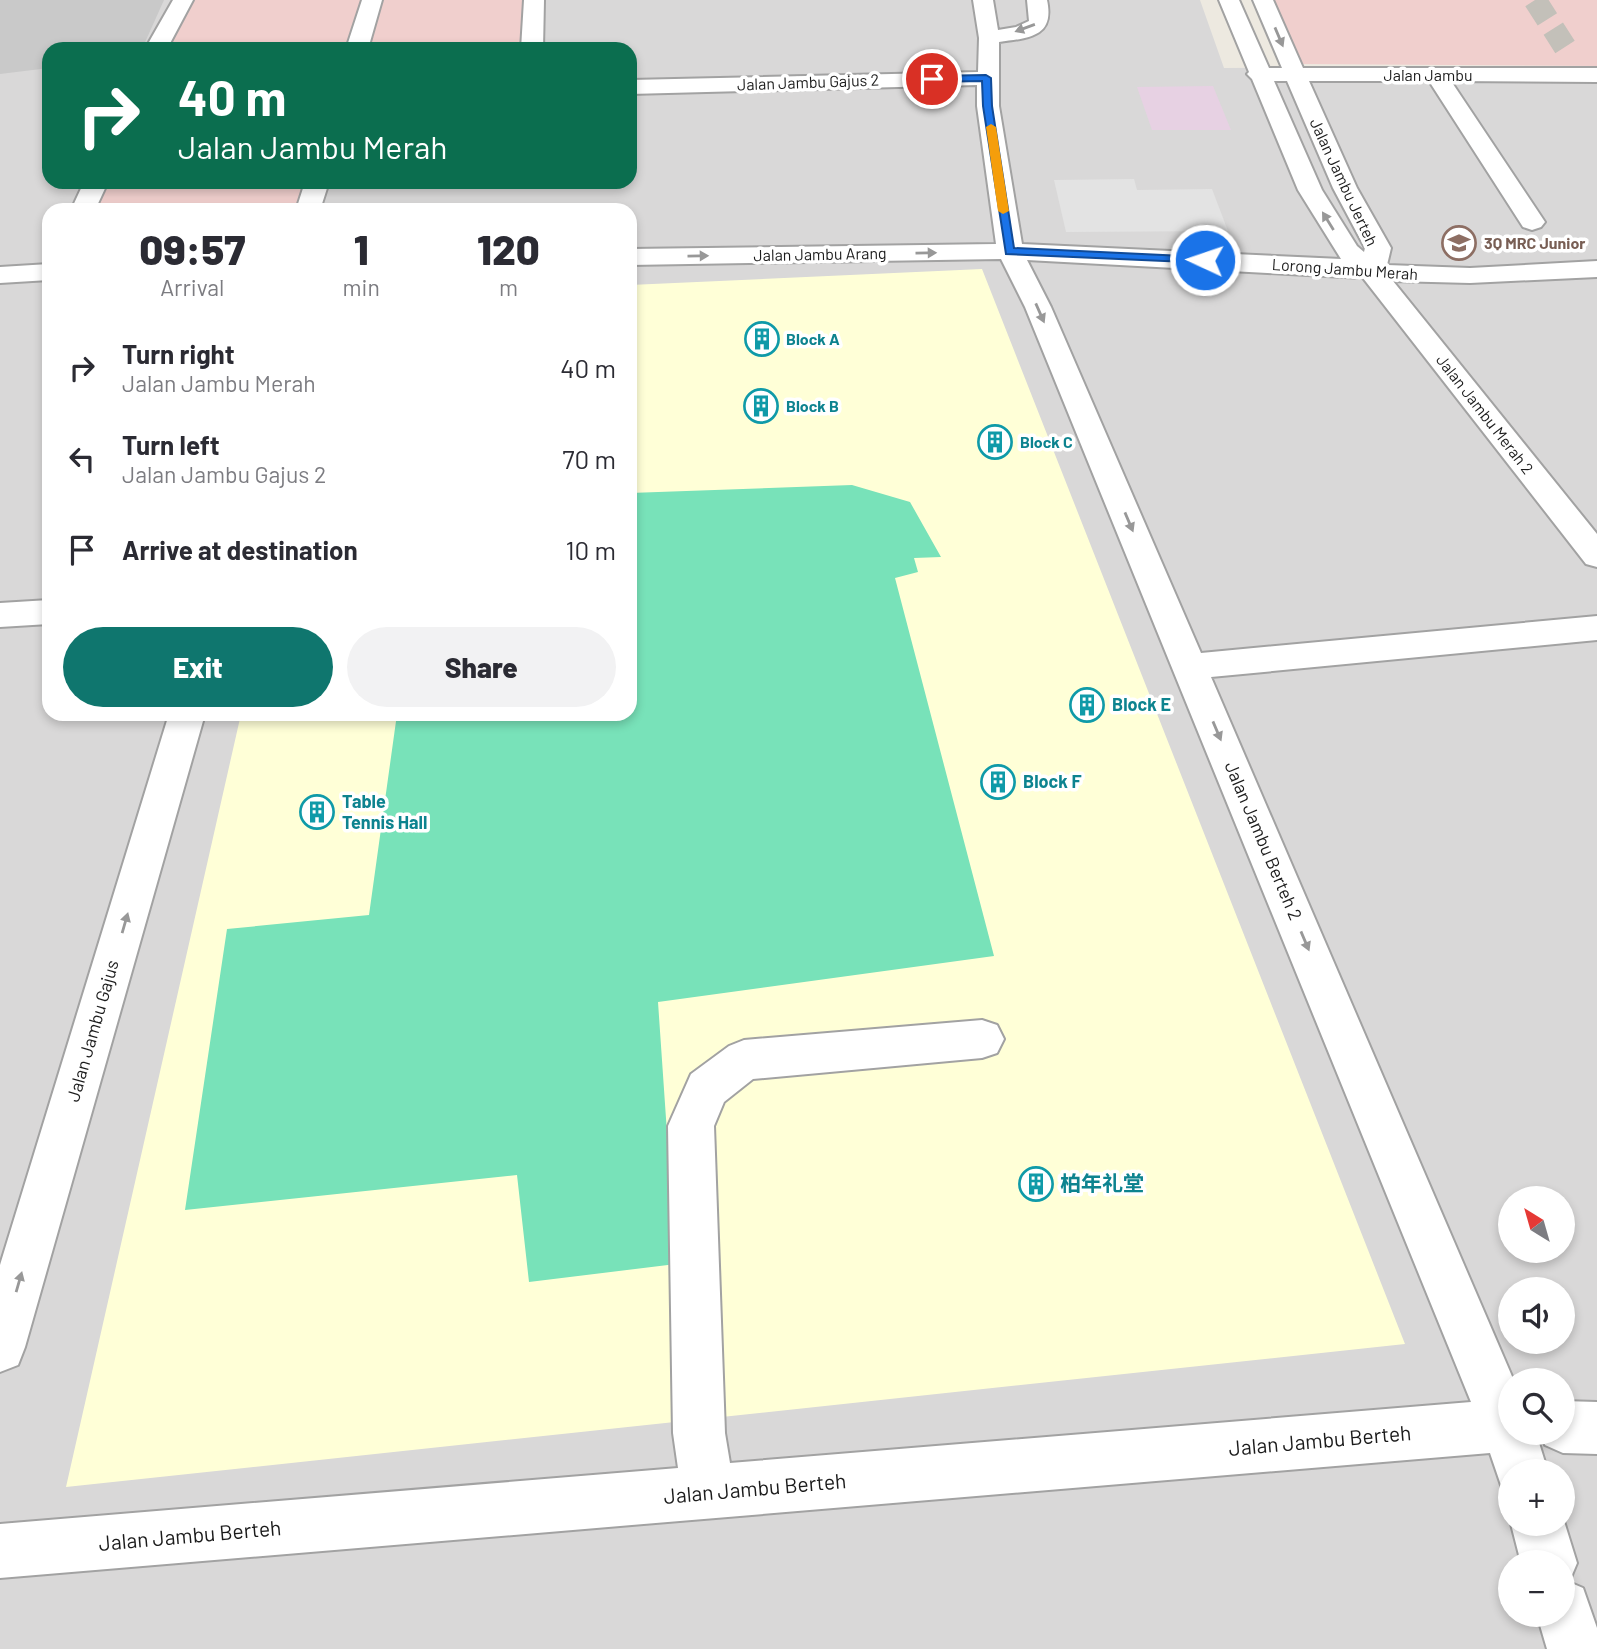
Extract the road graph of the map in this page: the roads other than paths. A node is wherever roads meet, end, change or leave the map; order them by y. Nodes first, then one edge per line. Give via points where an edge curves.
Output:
1 (183, 0) edge
2 (372, 0) edge
3 (534, 0) edge
4 (983, 0) edge
5 (1037, 0) edge
6 (1211, 0) edge
7 (1263, 0) edge
8 (1232, 7) edge
9 (989, 38) junction
10 (160, 42) edge
11 (359, 42) edge
12 (532, 42) edge
13 (1571, 56) tunnel mouth
14 (1258, 74) junction
15 (1295, 74) junction
16 (1436, 75) junction
17 (1590, 75) edge
18 (986, 78) junction
19 (637, 87) edge
20 (1532, 222) dead end
21 (1010, 251) junction
22 (637, 257) edge
23 (1597, 269) edge
24 (42, 272) edge
25 (1372, 272) junction
26 (0, 275) edge
27 (1597, 556) edge
28 (42, 612) edge
29 (0, 615) edge
30 (1597, 628) edge
31 (1190, 667) junction
32 (185, 721) edge
33 (982, 1039) dead end
34 (0, 1348) edge
35 (1498, 1404) edge
36 (1575, 1427) edge
37 (1597, 1428) edge
38 (1498, 1439) edge
39 (708, 1493) junction
40 (0, 1551) edge
41 (1569, 1627) edge
42 (1575, 1649) edge

1 - 10 street
2 - 11 street
3 - 12 street
4 - 9 street, Jalan Jambu Berteh 2
5 -> 9 street via 1038,23
6 - 8 street
7 -> 15 street, Jalan Jambu Jerteh
8 - 14 street, Jalan Jambu Jerteh
9 - 18 street, Jalan Jambu Berteh 2
13 - 17 street
14 - 15 street, Jalan Jambu
25 -> 14 street, Jalan Jambu Jerteh via 1347,251 1310,190
15 - 16 street, Jalan Jambu
15 - 25 street, Jalan Jambu Jerteh via 1345,188 1378,248
16 - 17 street, Jalan Jambu
16 - 20 street
18 - 19 street, Jalan Jambu Gajus 2
18 - 21 street, Jalan Jambu Berteh 2
22 -> 21 street, Jalan Jambu Arang
21 - 25 street, Lorong Jambu Merah
21 -> 31 street, Jalan Jambu Berteh 2
23 - 25 street, Lorong Jambu Merah via 1475,277
24 - 26 street
25 - 27 street, Jalan Jambu Merah 2
28 - 29 street
30 - 31 street
31 -> 35 street, Jalan Jambu Berteh 2
34 -> 32 street, Jalan Jambu Gajus
33 - 39 street via 744,1060 707,1088 691,1126 699,1433
36 - 37 street
38 - 39 street, Jalan Jambu Berteh
39 - 40 street, Jalan Jambu Berteh
41 - 42 street

